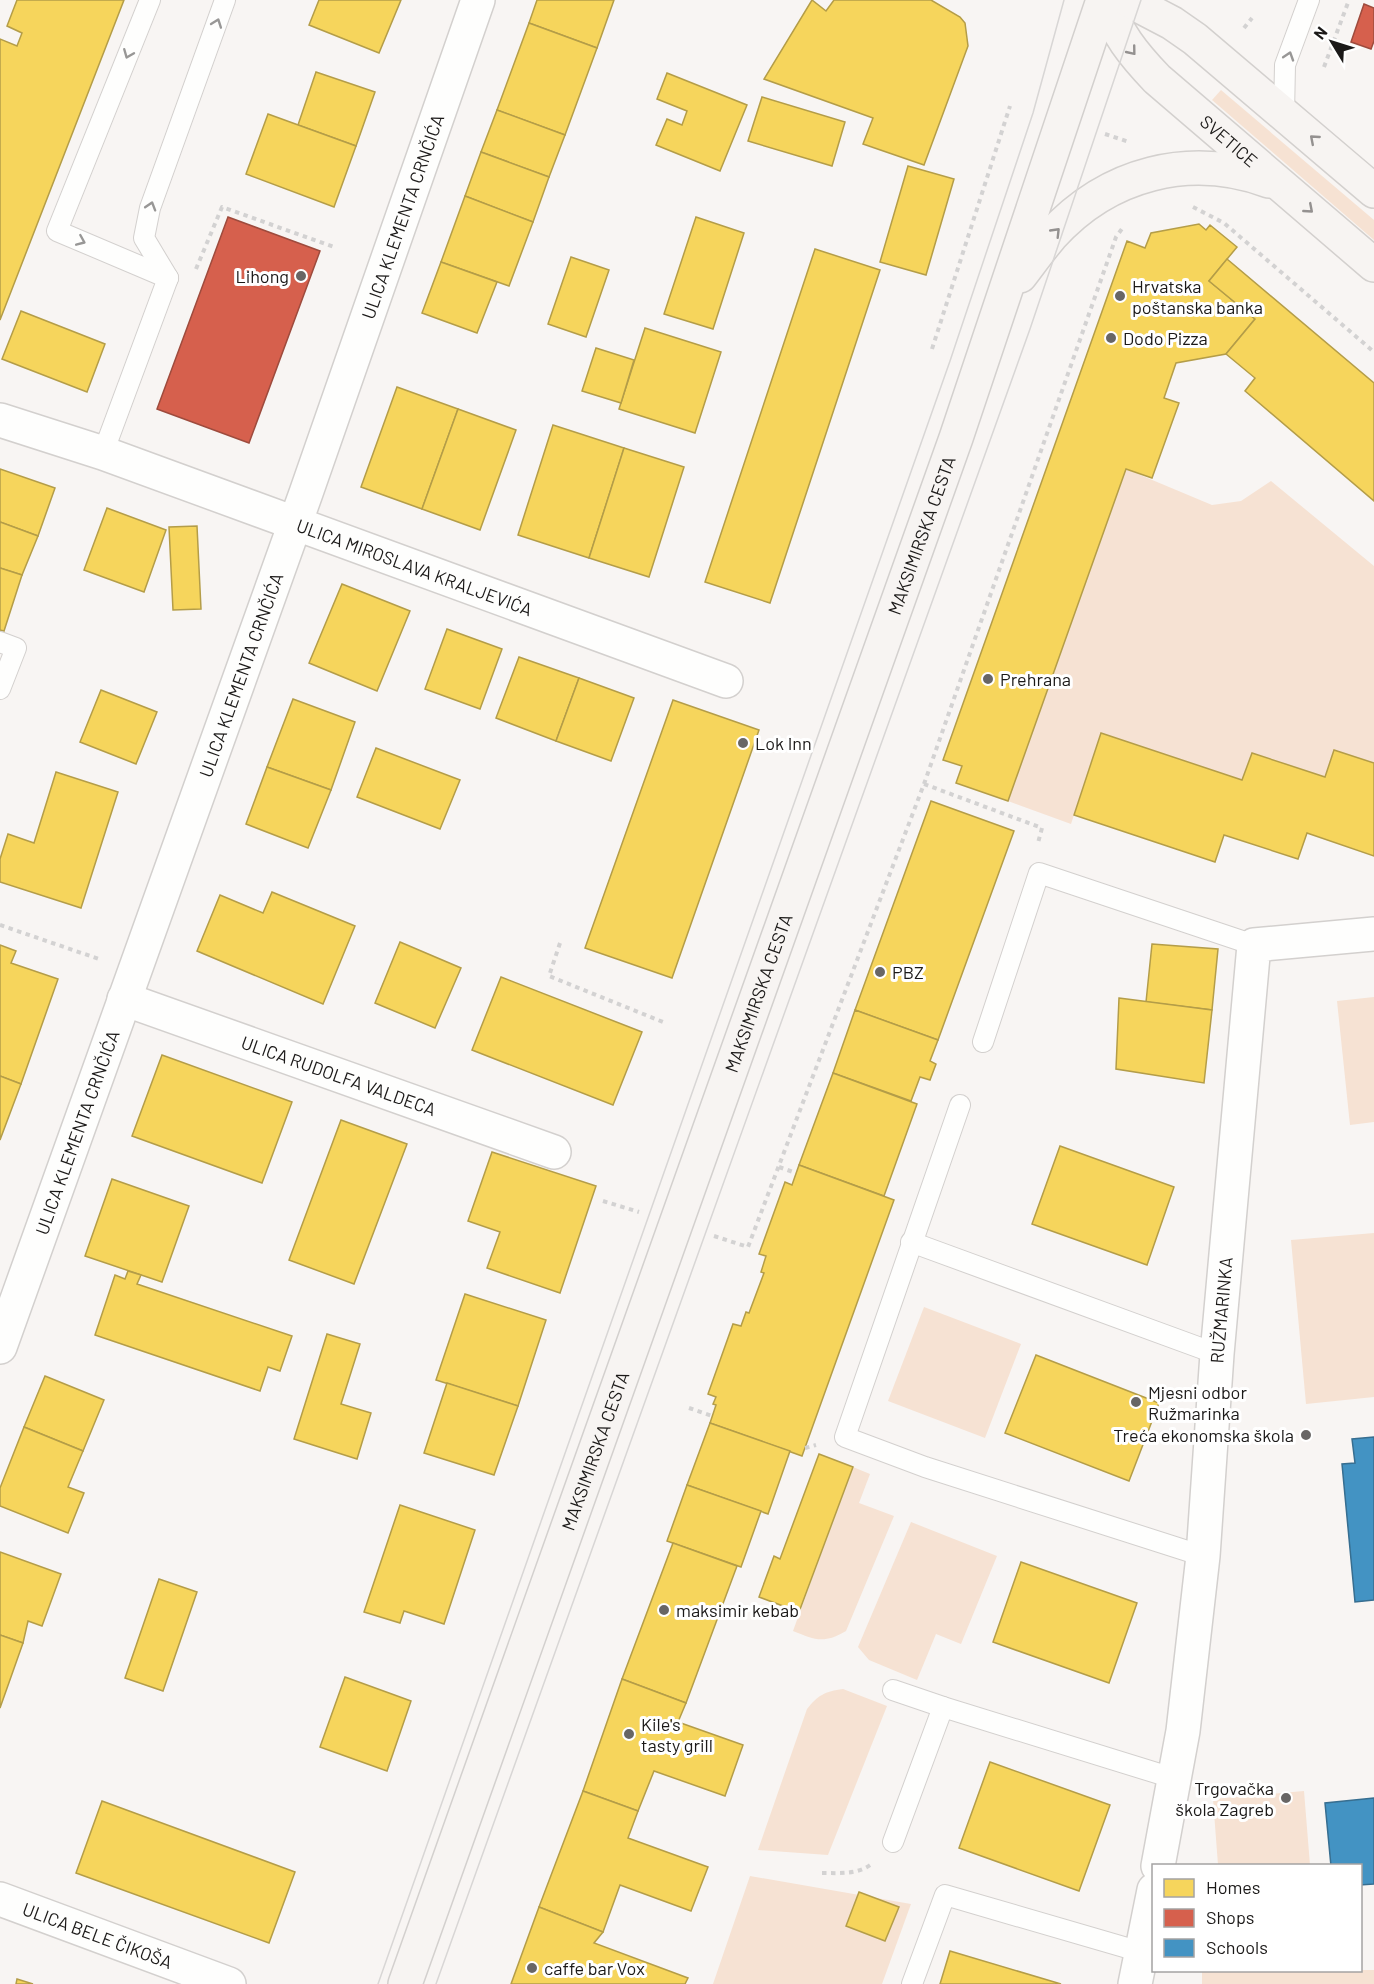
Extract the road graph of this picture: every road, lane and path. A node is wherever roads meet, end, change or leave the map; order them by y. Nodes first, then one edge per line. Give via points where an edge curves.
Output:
1 (150, 0) edge
2 (225, 0) edge
3 (478, 0) edge
4 (1105, 0) edge
5 (1128, 0) edge
6 (1309, 0) edge
7 (1349, 0) edge
8 (1252, 18) dead end
9 (1244, 28) dead end
10 (1324, 67) dead end
11 (1010, 106) dead end
12 (1284, 114) junction
13 (1282, 185) junction
14 (1374, 191) edge
15 (1188, 206) dead end
16 (1127, 222) dead end
17 (334, 247) dead end
18 (1374, 265) edge
19 (168, 278) junction
20 (1006, 294) junction
21 (932, 349) dead end
22 (1374, 352) edge
23 (0, 420) edge
24 (103, 453) junction
25 (293, 524) junction
26 (0, 642) edge
27 (726, 681) dead end
28 (0, 689) edge
29 (924, 784) junction
30 (1039, 873) junction
31 (0, 925) edge
32 (1374, 934) edge
33 (560, 943) dead end
34 (1254, 945) junction
35 (129, 985) junction
36 (663, 1022) dead end
37 (983, 1042) dead end
38 (960, 1106) dead end
39 (555, 1152) dead end
40 (779, 1167) junction
41 (796, 1173) dead end
42 (603, 1201) dead end
43 (639, 1212) dead end
44 (714, 1236) dead end
45 (911, 1242) junction
46 (0, 1347) edge
47 (1216, 1354) junction
48 (689, 1408) dead end
49 (712, 1416) dead end
50 (1203, 1556) junction
51 (893, 1690) dead end
52 (943, 1707) junction
53 (1176, 1779) junction
54 (893, 1842) joint
55 (1158, 1864) edge
56 (822, 1873) dead end
57 (0, 1899) edge
58 (1152, 1900) edge
59 (1141, 1952) junction
60 (229, 1984) edge
61 (405, 1984) edge
62 (912, 1984) edge
63 (1135, 1984) edge

1 -> 19 lane via 57,231
19 -> 2 lane via 144,238 150,208
3 - 25 street, ULICA KLEMENTA CRNČIĆA
4 -> 13 main road, SVETICE via 1117,30 1142,63
4 - 20 main road, MAKSIMIRSKA CESTA
5 - 12 main road via 1195,39
12 -> 6 lane via 1285,65
7 - 10 path
8 - 9 path
11 - 21 path
14 -> 12 main road
13 -> 18 main road, SVETICE
20 -> 13 main road via 1066,221 1102,195 1147,174 1218,167
15 - 22 path via 1224,223
16 - 29 path via 1116,237
17 - 19 path via 222,207 192,277
19 - 24 lane
20 - 61 main road, MAKSIMIRSKA CESTA
23 - 24 street, ULICA MIROSLAVA KRALJEVIĆA
24 - 25 street, ULICA MIROSLAVA KRALJEVIĆA
25 - 27 street, ULICA MIROSLAVA KRALJEVIĆA
25 - 35 street, ULICA KLEMENTA CRNČIĆA
26 - 28 lane via 16,648
29 - 30 path via 1042,828 1036,851
29 - 40 path
30 - 34 lane
30 - 37 lane
31 - 35 path
32 - 34 street
33 - 36 path via 549,976
34 - 47 street, RUŽMARINKA
35 - 39 street, ULICA RUDOLFA VALDECA
35 - 46 street, ULICA KLEMENTA CRNČIĆA
38 - 45 lane
40 - 41 path
40 - 44 path via 748,1247
42 - 43 path
45 - 47 lane
45 - 50 lane via 844,1437
47 - 50 street, RUŽMARINKA
48 - 49 path
50 - 53 street, RUŽMARINKA
51 - 52 lane
52 - 53 lane
52 - 54 lane
53 - 55 street, RUŽMARINKA
54 - 56 path via 867,1868
57 - 60 street, ULICA BELE ČIKOŠA
58 - 59 street
59 - 62 lane via 945,1895
59 - 63 street

